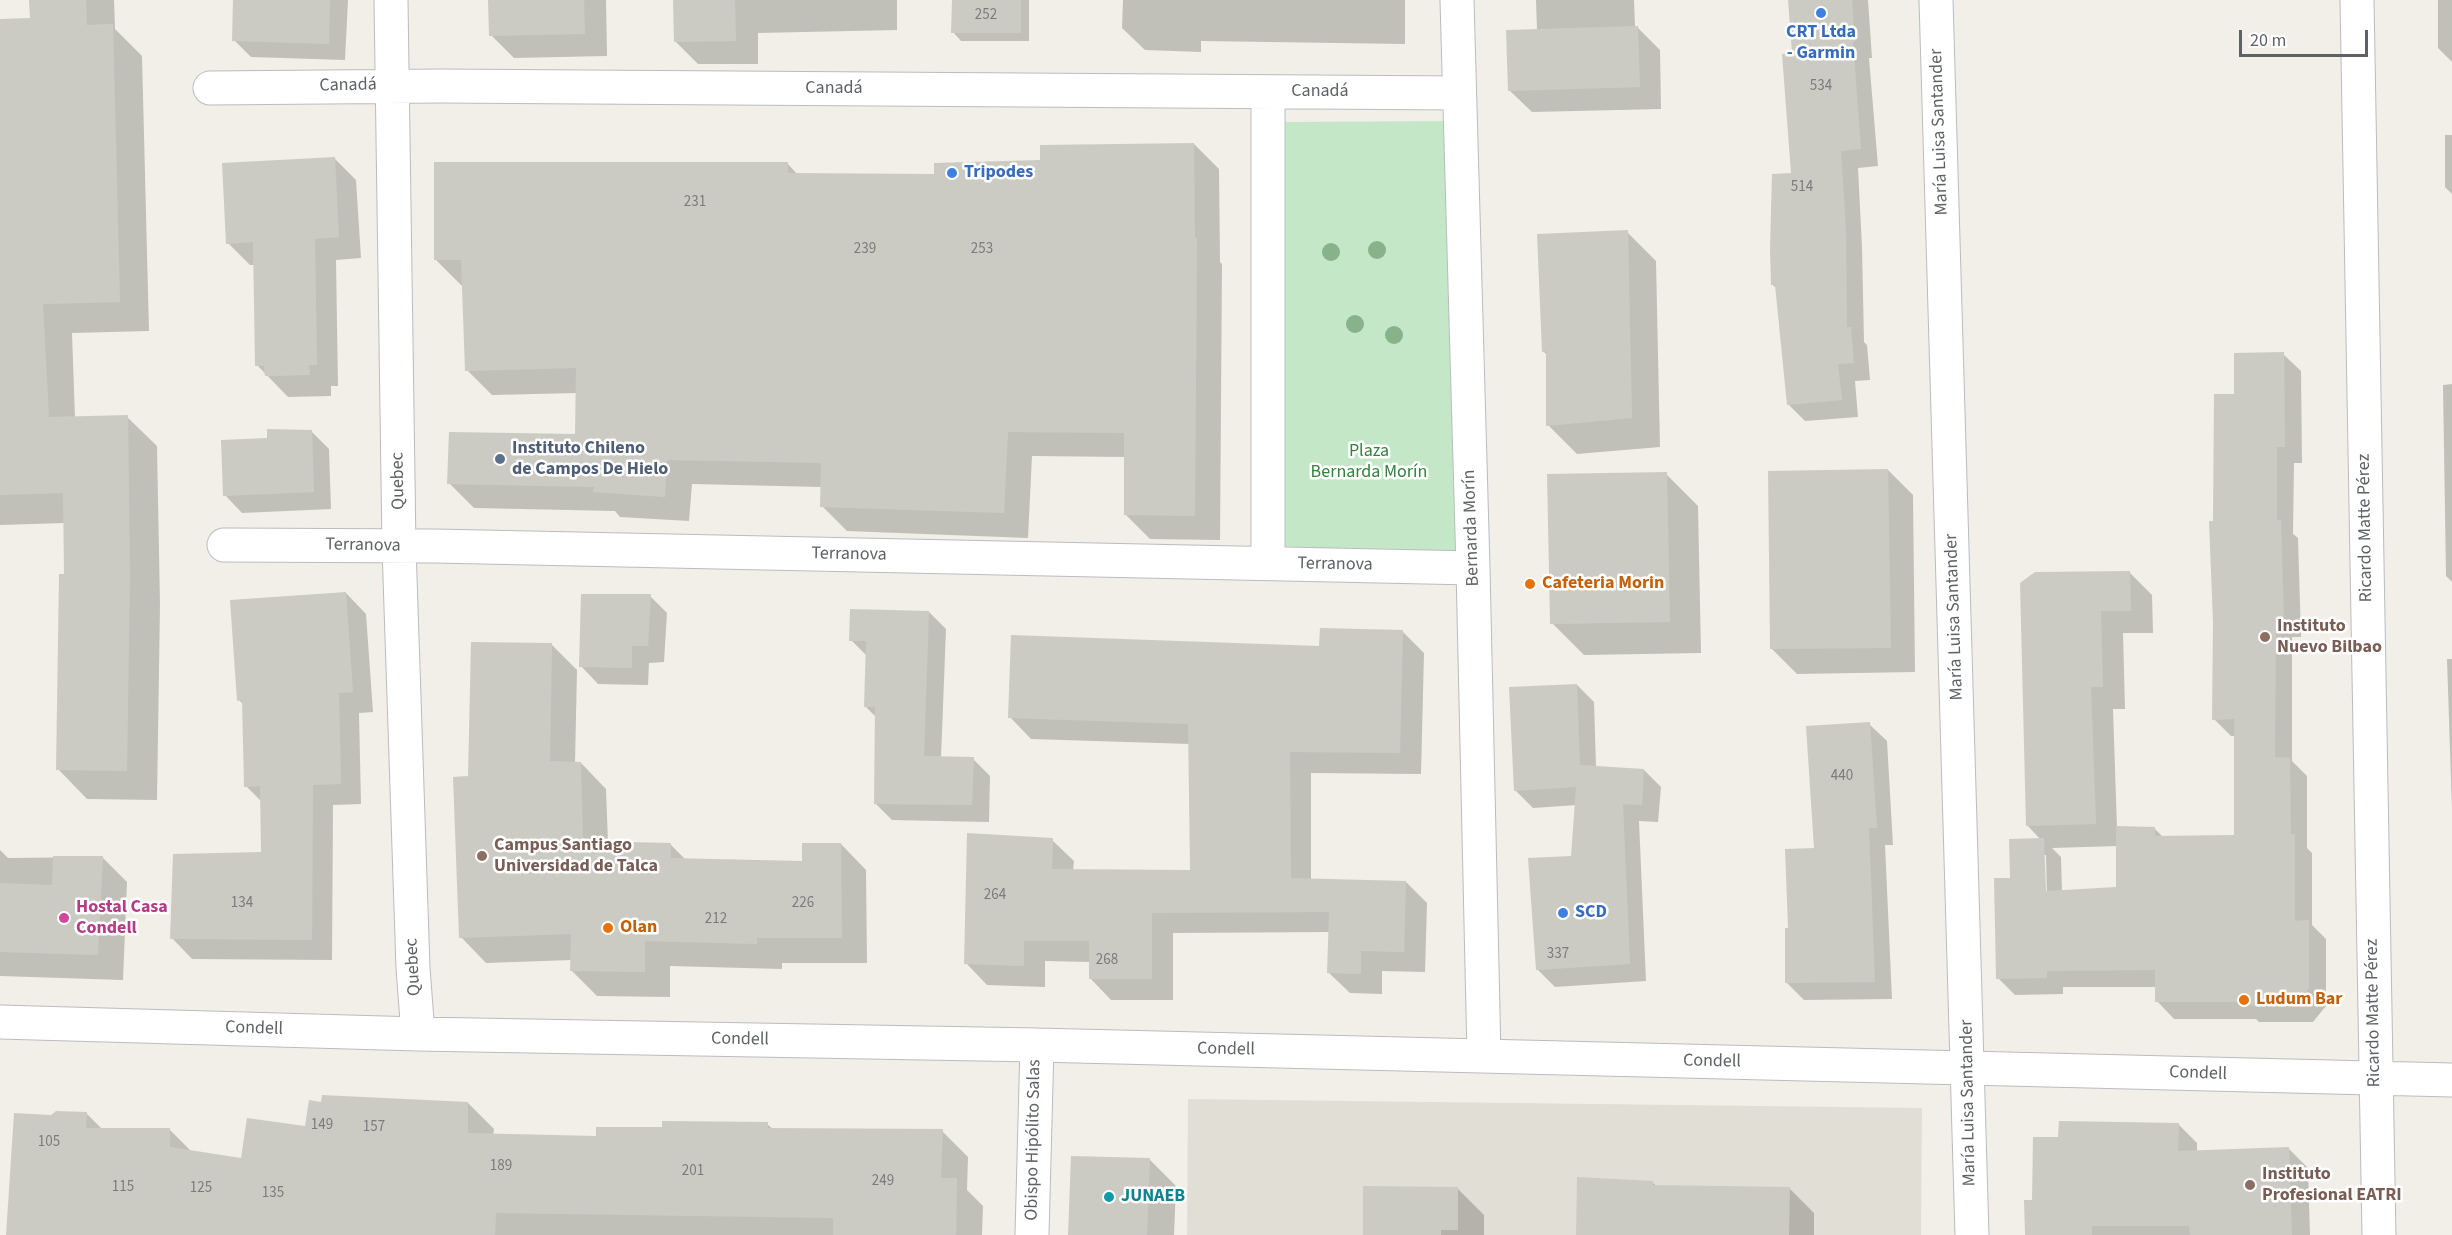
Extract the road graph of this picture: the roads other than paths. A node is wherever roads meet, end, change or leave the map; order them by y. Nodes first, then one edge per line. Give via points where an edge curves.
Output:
1 (391, 0) edge
2 (1457, 0) edge
3 (1936, 0) edge
4 (2357, 0) edge
5 (392, 86) junction
6 (210, 88) dead end
7 (1268, 92) junction
8 (1458, 93) junction
9 (224, 544) dead end
10 (399, 547) junction
11 (1268, 563) junction
12 (1473, 568) junction
13 (0, 1022) edge
14 (418, 1034) junction
15 (1036, 1045) junction
16 (1484, 1056) junction
17 (1968, 1068) junction
18 (2375, 1079) junction
19 (2452, 1080) edge
20 (1032, 1235) edge
21 (1972, 1235) edge
22 (2379, 1235) edge

1 - 5 street, Quebec
2 - 8 street, Bernarda Morín
3 - 17 street, María Luisa Santander
4 - 18 street, Ricardo Matte Pérez
5 - 6 street, Canadá
5 - 7 street, Canadá
5 - 10 street, Quebec
7 - 8 street, Canadá
7 - 11 street
8 - 12 street, Bernarda Morín
9 - 10 street, Terranova
10 - 11 street, Terranova
10 - 14 street, Quebec
11 - 12 street, Terranova
12 - 16 street, Bernarda Morín
13 - 14 street, Condell
14 - 15 street, Condell
15 - 16 street, Condell
15 - 20 street, Obispo Hipólito Salas
16 - 17 street, Condell
17 - 18 street, Condell
17 - 21 street, María Luisa Santander
18 - 19 street, Condell
18 - 22 street, Ricardo Matte Pérez

